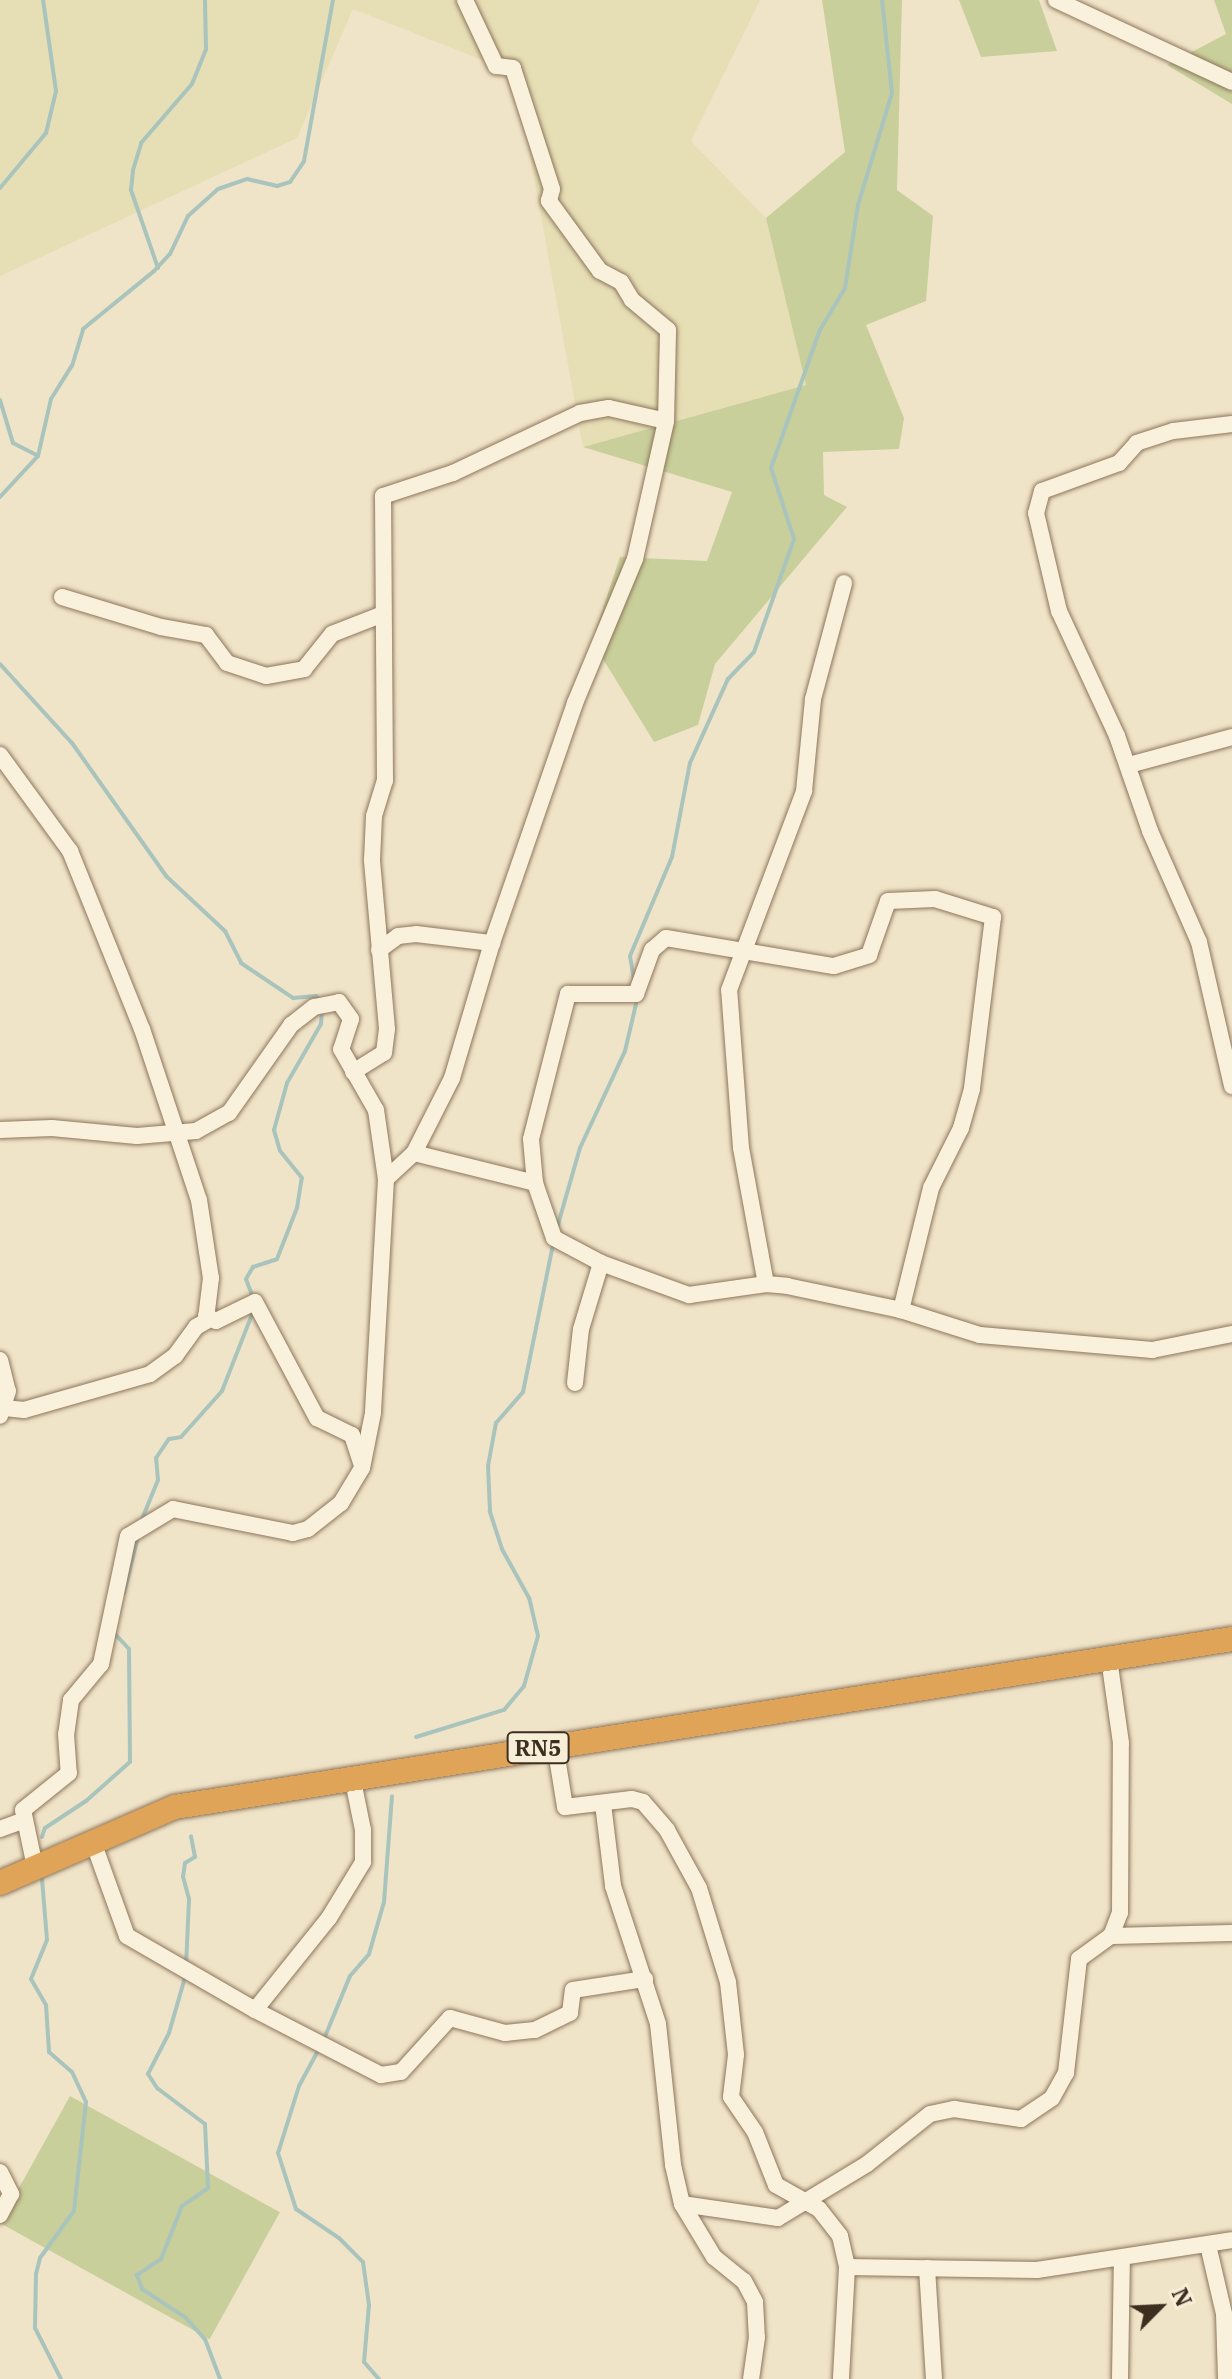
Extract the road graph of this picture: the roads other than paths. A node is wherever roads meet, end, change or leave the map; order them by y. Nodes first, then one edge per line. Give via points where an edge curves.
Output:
1 (465, 0) edge
2 (1056, 0) edge
3 (1232, 82) edge
4 (666, 421) junction
5 (1232, 424) edge
6 (844, 583) dead end
7 (62, 597) dead end
8 (383, 614) junction
9 (1232, 737) edge
10 (0, 755) edge
11 (1129, 765) junction
12 (492, 943) junction
13 (379, 950) junction
14 (741, 953) junction
15 (1225, 1013) edge
16 (353, 1072) junction
17 (1232, 1086) edge
18 (0, 1130) edge
19 (178, 1134) junction
20 (414, 1153) junction
21 (386, 1179) junction
22 (535, 1183) junction
23 (601, 1263) junction
24 (766, 1284) junction
25 (901, 1310) junction
26 (210, 1319) junction
27 (1232, 1334) edge
28 (0, 1360) edge
29 (575, 1383) dead end
30 (3, 1412) edge
31 (362, 1468) junction
32 (1232, 1639) edge
33 (1109, 1659) junction
34 (555, 1745) junction
35 (352, 1776) junction
36 (603, 1804) junction
37 (22, 1821) junction
38 (0, 1829) edge
39 (92, 1839) junction
40 (35, 1867) junction
41 (0, 1883) edge
42 (1232, 1933) edge
43 (1111, 1936) junction
44 (645, 1979) junction
45 (255, 2010) junction
46 (0, 2172) edge
47 (807, 2202) junction
48 (682, 2204) junction
49 (0, 2215) edge
50 (1232, 2240) edge
51 (1208, 2245) junction
52 (1122, 2258) junction
53 (847, 2267) junction
54 (927, 2268) junction
55 (751, 2379) edge
56 (841, 2379) edge
57 (934, 2379) edge
58 (1120, 2379) edge
59 (1226, 2379) edge

1 - 4 street via 496,66 513,68 552,189 549,201 600,271 621,282 632,300 668,330
2 - 3 street
4 - 8 street via 609,408 580,413 453,473 383,496
4 - 12 street via 635,559 575,703
5 - 11 street via 1173,431 1137,443 1119,463 1050,486 1037,496 1048,581
6 - 14 street via 813,699 804,791
7 - 8 street via 206,635 227,663 266,676 304,669 332,634
8 - 13 street via 385,781 374,816 372,860
9 - 11 street
10 - 19 street via 50,819 91,897
11 - 15 street via 1155,844
12 - 13 street via 416,934 398,936
12 - 20 street via 452,1078
13 - 16 street via 388,1009 384,1053
14 - 22 street via 666,938 652,950 636,994 568,994 531,1139
14 - 24 street via 729,990 730,1054
14 - 25 street via 851,964 869,955 876,944 888,901 935,899 993,917 972,1089 961,1128 931,1188
15 - 17 street
16 - 19 street via 341,1049 351,1019 347,1008 339,1002 314,1007 275,1043 229,1113 216,1124
16 - 21 street via 376,1110
18 - 19 street
19 - 26 street via 199,1200 209,1258 205,1304
20 - 21 street
20 - 22 street
21 - 31 street via 373,1413
22 - 23 street via 554,1238
23 - 24 street via 689,1295
23 - 29 street via 581,1329
24 - 25 street
25 - 27 street via 980,1335 1152,1350
26 - 30 street via 150,1374
26 - 31 street via 228,1317 235,1308 255,1302 317,1418 352,1435
28 - 30 street via 8,1391
31 - 37 street via 325,1520 293,1533 173,1509 128,1536 98,1671 71,1700 66,1734 69,1773 26,1803
32 - 33 highway, RN5
33 - 34 highway, RN5
33 - 43 street via 1121,1743 1120,1913
34 - 35 highway, RN5
34 - 36 street via 565,1807
35 - 39 highway, RN5 via 175,1807
35 - 45 street via 363,1830 363,1862 329,1918
36 - 44 street via 613,1886
36 - 47 street via 643,1802 685,1860 713,1921 728,1982 736,2055 731,2097 755,2132 776,2185
37 - 38 street
37 - 40 street
39 - 40 highway, RN5
39 - 45 street via 127,1936
40 - 41 highway, RN5
42 - 43 street
43 - 47 street via 1079,1959 1066,2073 1052,2098 1021,2119 954,2109 930,2114 867,2164
44 - 45 street via 573,1990 570,2013 535,2030 505,2033 450,2018 401,2072 381,2075
44 - 48 street via 660,2036
46 - 49 street via 11,2194
47 - 48 street via 778,2218
47 - 53 street via 832,2221
48 - 55 street via 714,2257 751,2290 757,2337
50 - 51 street
51 - 52 street
51 - 59 street via 1224,2314
52 - 54 street via 1037,2270
52 - 58 street
53 - 54 street
53 - 56 street
54 - 57 street

